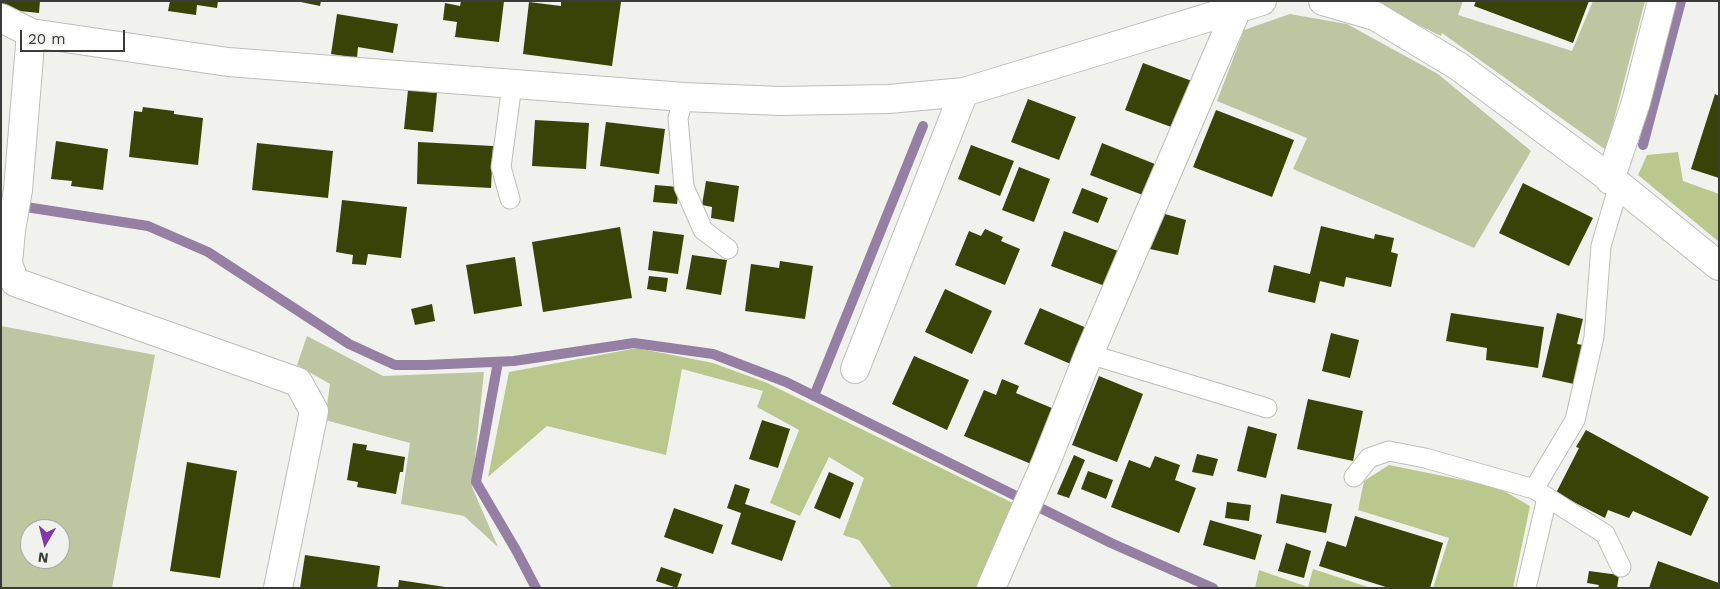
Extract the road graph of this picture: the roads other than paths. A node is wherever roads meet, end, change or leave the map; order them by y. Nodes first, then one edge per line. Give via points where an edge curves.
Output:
1 (1323, 1) edge
2 (1662, 1) edge
3 (1249, 5) edge
4 (1, 18) edge
5 (31, 33) junction
6 (512, 84) junction
7 (964, 92) junction
8 (684, 97) junction
9 (1614, 183) junction
10 (510, 199) dead end
11 (728, 249) dead end
12 (1719, 266) edge
13 (1089, 354) junction
14 (855, 368) dead end
15 (1267, 408) dead end
16 (1354, 477) dead end
17 (1541, 493) junction
18 (1622, 567) dead end
19 (278, 588) edge
20 (991, 588) edge
21 (1526, 588) edge

1 - 9 street via 1375,16 1458,66
2 - 9 street
3 - 7 street
3 - 13 street
4 - 5 street
5 - 6 street via 228,62
5 - 19 street via 18,190 8,264 14,282 298,382 314,411
6 - 8 street
6 - 10 lane via 501,167
7 - 8 street via 869,100
7 - 14 street
8 - 11 lane via 678,118 684,187 703,230
9 - 12 street
9 - 17 lane via 1601,246 1594,337 1574,420
13 - 15 lane
13 - 20 street
16 - 17 lane via 1369,458 1389,451 1425,458
17 - 18 lane via 1604,534
17 - 21 lane

